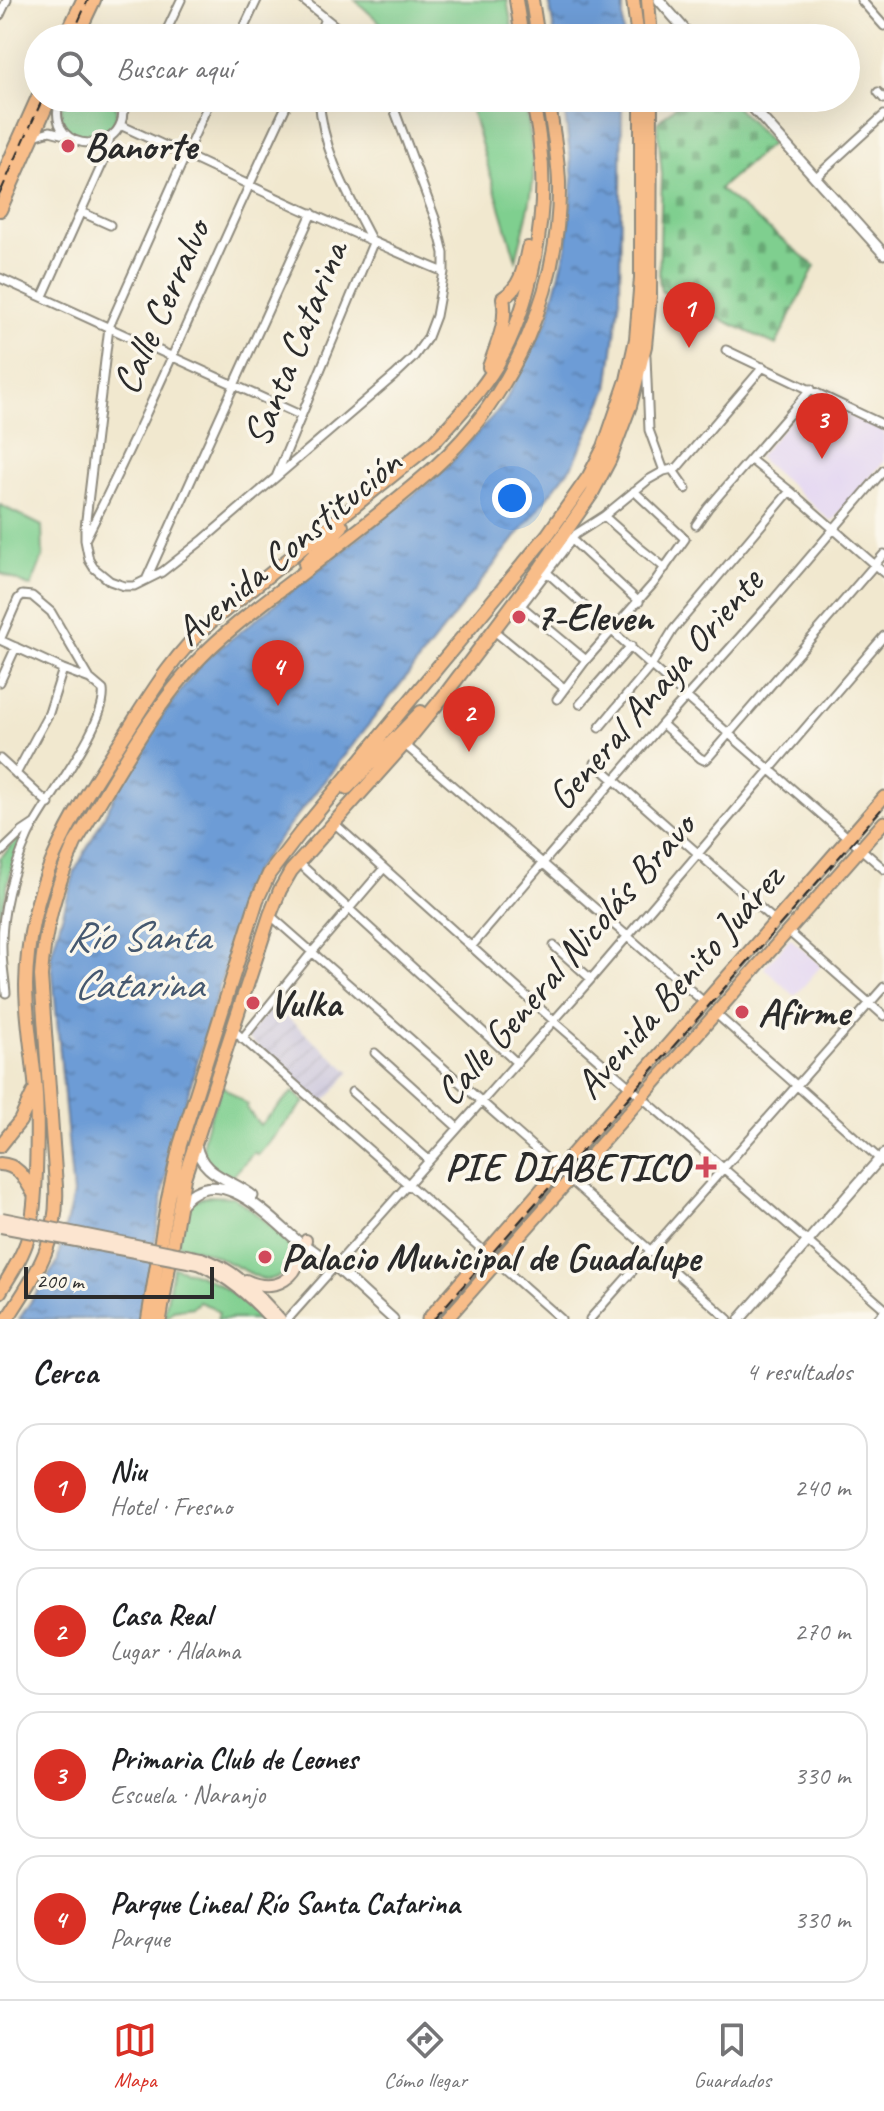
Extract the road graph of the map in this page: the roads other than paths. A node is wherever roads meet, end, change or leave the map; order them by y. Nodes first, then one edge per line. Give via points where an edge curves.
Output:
1 (83, 0) edge
2 (94, 0) edge
3 (181, 0) edge
4 (257, 0) edge
5 (303, 0) edge
6 (516, 0) edge
7 (532, 0) edge
8 (633, 0) edge
9 (648, 0) edge
10 (659, 0) edge
11 (861, 0) edge
12 (877, 0) edge
13 (4, 2) edge
14 (868, 8) junction
15 (0, 15) edge
16 (325, 18) junction
17 (72, 24) edge
18 (83, 24) edge
19 (170, 24) edge
20 (246, 24) edge
21 (323, 24) edge
22 (332, 24) edge
23 (520, 24) edge
24 (536, 24) edge
25 (636, 24) edge
26 (650, 24) edge
27 (680, 24) edge
28 (884, 26) edge
29 (32, 112) edge
30 (44, 112) edge
31 (57, 112) edge
32 (123, 112) edge
33 (204, 112) edge
34 (283, 112) edge
35 (321, 112) edge
36 (395, 112) edge
37 (535, 112) edge
38 (550, 112) edge
39 (641, 112) edge
40 (651, 112) edge
41 (756, 112) edge
42 (884, 115) edge
43 (120, 125) junction
44 (32, 137) junction
45 (69, 137) junction
46 (110, 137) junction
47 (184, 154) junction
48 (815, 178) junction
49 (0, 182) edge
50 (249, 184) junction
51 (0, 210) edge
52 (540, 211) junction
53 (81, 212) junction
54 (312, 213) junction
55 (110, 225) dead end
56 (373, 243) junction
57 (884, 254) edge
58 (444, 272) junction
59 (0, 278) edge
60 (43, 296) junction
61 (109, 327) junction
62 (645, 346) junction
63 (726, 350) dead end
64 (172, 357) junction
65 (763, 367) junction
66 (485, 383) junction
67 (235, 385) junction
68 (811, 389) junction
69 (300, 415) junction
70 (884, 425) edge
71 (751, 460) junction
72 (668, 470) junction
73 (884, 470) edge
74 (275, 479) junction
75 (686, 489) dead end
76 (634, 491) junction
77 (790, 491) junction
78 (374, 492) junction
79 (87, 509) junction
80 (100, 511) junction
81 (604, 516) junction
82 (696, 525) dead end
83 (833, 529) junction
84 (568, 536) junction
85 (85, 540) junction
86 (884, 554) edge
87 (874, 565) junction
88 (665, 568) junction
89 (544, 569) junction
90 (884, 573) edge
91 (145, 582) junction
92 (285, 587) junction
93 (639, 602) junction
94 (518, 603) junction
95 (493, 630) junction
96 (613, 631) junction
97 (884, 636) edge
98 (0, 640) edge
99 (484, 644) junction
100 (631, 646) junction
101 (16, 647) junction
102 (586, 660) junction
103 (651, 666) junction
104 (63, 669) junction
105 (90, 679) junction
106 (0, 682) edge
107 (564, 688) junction
108 (686, 696) junction
109 (557, 699) dead end
110 (580, 704) dead end
111 (662, 724) junction
112 (599, 728) dead end
113 (728, 733) junction
114 (404, 744) junction
115 (0, 759) edge
116 (595, 763) dead end
117 (770, 770) junction
118 (16, 774) junction
119 (614, 780) junction
120 (884, 797) edge
121 (49, 804) junction
122 (884, 822) edge
123 (36, 823) junction
124 (334, 823) junction
125 (301, 832) junction
126 (848, 838) junction
127 (861, 849) junction
128 (0, 853) edge
129 (698, 854) junction
130 (298, 862) junction
131 (543, 863) junction
132 (384, 868) junction
133 (884, 869) edge
134 (348, 910) junction
135 (270, 915) junction
136 (775, 921) junction
137 (788, 931) junction
138 (627, 937) junction
139 (554, 946) dead end
140 (471, 947) junction
141 (1, 950) edge
142 (313, 951) junction
143 (591, 979) junction
144 (884, 987) edge
145 (6, 993) dead end
146 (704, 1002) junction
147 (869, 1003) junction
148 (715, 1013) junction
149 (884, 1016) edge
150 (554, 1021) junction
151 (238, 1034) junction
152 (375, 1053) dead end
153 (517, 1063) junction
154 (36, 1086) junction
155 (630, 1086) junction
156 (796, 1086) junction
157 (352, 1092) dead end
158 (642, 1097) junction
159 (481, 1102) junction
160 (458, 1128) junction
161 (196, 1140) junction
162 (0, 1146) edge
163 (882, 1159) edge
164 (429, 1160) junction
165 (0, 1164) edge
166 (558, 1169) junction
167 (723, 1169) junction
168 (570, 1180) junction
169 (408, 1185) junction
170 (35, 1195) junction
171 (178, 1208) junction
172 (1, 1222) edge
173 (808, 1241) junction
174 (305, 1244) junction
175 (651, 1251) junction
176 (485, 1252) junction
177 (200, 1261) junction
178 (496, 1262) junction
179 (336, 1267) junction
180 (14, 1268) junction
181 (241, 1278) junction
182 (0, 1283) edge
183 (0, 1292) edge
184 (884, 1311) edge
185 (7, 1319) edge
186 (148, 1319) edge
187 (160, 1319) edge
188 (271, 1319) edge
189 (280, 1319) edge
190 (288, 1319) edge
191 (393, 1319) edge
192 (428, 1319) edge
193 (447, 1319) edge
194 (561, 1319) edge
195 (590, 1319) edge
196 (728, 1319) edge
197 (740, 1319) edge
198 (879, 1319) edge

1 - 17 highway
2 - 18 highway
3 - 19 street
4 - 20 street
5 - 16 street
6 - 23 highway
7 - 24 highway
8 - 25 highway
9 - 26 highway
10 - 27 street
11 - 14 street
12 - 14 street
13 - 15 street
14 - 28 street
16 - 21 street
16 - 22 street
29 - 49 highway
30 - 44 highway
31 - 45 street
32 - 43 street
33 - 47 street
34 - 50 street, Calle Cerralvo
35 - 56 street, Santa Catarina via 333,164
36 - 58 street via 436,221
37 - 52 highway, Avenida Constitución via 541,147
38 - 92 highway, Avenida Constitución via 558,161 556,236 539,309 516,361 476,423 436,466
39 - 125 highway via 636,339 604,447 548,534
40 - 62 highway
41 - 48 street
42 - 48 street
43 - 46 street
43 - 47 street
44 - 45 street via 50,131
44 - 51 highway
45 - 46 street via 89,144
46 - 53 street
47 - 50 street
47 - 61 street
48 - 57 street
50 - 54 street
50 - 64 street, Calle Cerralvo
52 - 66 highway, Avenida Constitución via 526,298
52 - 66 highway via 520,279 503,298 503,322
53 - 55 street
53 - 60 street
54 - 56 street
54 - 67 street
56 - 58 street
56 - 69 street, Santa Catarina
58 - 74 street via 436,316 413,358
59 - 60 street
60 - 61 street
61 - 64 street
61 - 79 street
62 - 72 street via 649,430
62 - 84 highway via 616,446
63 - 65 street
64 - 67 street
64 - 80 street, Calle Cerralvo
65 - 68 street
65 - 72 street via 682,464
66 - 78 highway, Avenida Constitución via 435,441
67 - 69 street
67 - 91 street
68 - 70 street
68 - 71 street
69 - 74 street, Santa Catarina
71 - 77 street
71 - 82 street
72 - 75 street
72 - 76 street
73 - 83 street, General Anaya Oriente
74 - 91 street
76 - 81 street
76 - 88 street via 685,539
77 - 83 street
77 - 103 street via 673,630
78 - 92 highway
78 - 154 highway, Avenida Constitución via 188,643 75,812 47,873 30,937 26,1004
79 - 80 street
79 - 85 street
80 - 85 street, Calle Cerralvo
81 - 84 street
81 - 88 street
83 - 87 street
83 - 108 street, General Anaya Oriente
84 - 89 highway
84 - 93 street
85 - 91 street via 89,560 101,575 124,586
86 - 87 street
87 - 90 street
87 - 113 street
88 - 93 street
89 - 94 highway
89 - 96 street
92 - 185 highway, Avenida Constitución via 212,646 179,682 75,843 58,885 41,976 56,1220 42,1263
93 - 96 street
94 - 95 highway
94 - 102 street
95 - 99 highway
95 - 107 street
96 - 100 street
96 - 102 street
97 - 117 street, Calle General Nicolás Bravo
98 - 101 street
98 - 105 street via 18,599 32,596 51,612
99 - 114 highway
99 - 125 highway
100 - 103 street
100 - 110 street
101 - 104 street
101 - 106 street
102 - 107 street
103 - 108 street
103 - 112 street
104 - 105 street
104 - 118 street via 49,713
105 - 121 street via 103,690 103,704
107 - 109 street
108 - 111 street, General Anaya Oriente
108 - 113 street
111 - 113 street via 702,759
111 - 119 street, General Anaya Oriente
113 - 117 street
114 - 124 highway
114 - 131 street
115 - 118 street
116 - 119 street
117 - 126 street
117 - 129 street, Calle General Nicolás Bravo
118 - 121 street
119 - 129 street
119 - 131 street, General Anaya Oriente
120 - 126 main road, Avenida Benito Juárez
121 - 123 street
122 - 127 main road, Avenida Benito Juárez
123 - 128 street
123 - 141 street via 10,886
124 - 130 highway
124 - 132 street
125 - 186 highway via 269,874 257,900 180,1145
126 - 127 street
126 - 136 main road, Avenida Benito Juárez
127 - 133 street
127 - 137 main road, Avenida Benito Juárez
129 - 136 street
129 - 138 street, Calle General Nicolás Bravo
130 - 134 street
130 - 135 highway
131 - 138 street
131 - 140 street, General Anaya Oriente
132 - 134 street
132 - 140 street
134 - 142 street
134 - 153 street
135 - 142 street
135 - 151 highway
136 - 146 main road, Avenida Benito Juárez
137 - 147 street
137 - 148 main road, Avenida Benito Juárez
138 - 143 street, Calle General Nicolás Bravo
138 - 146 street
139 - 143 street
140 - 150 street
141 - 145 street
142 - 151 street
142 - 159 street
143 - 150 street, Calle General Nicolás Bravo
144 - 147 street
146 - 155 main road, Avenida Benito Juárez
147 - 149 street
147 - 156 street
148 - 156 street
148 - 158 main road, Avenida Benito Juárez
150 - 153 street, Calle General Nicolás Bravo
150 - 155 street
151 - 161 highway
151 - 169 street
152 - 160 street
153 - 159 street, Calle General Nicolás Bravo
154 - 162 highway via 20,1121
154 - 170 highway, Avenida Constitución
155 - 158 street
155 - 166 main road, Avenida Benito Juárez
156 - 163 street
156 - 167 street
157 - 164 street
158 - 167 street
158 - 168 main road, Avenida Benito Juárez
159 - 160 street, Calle General Nicolás Bravo
159 - 166 street
160 - 164 street, Calle General Nicolás Bravo
161 - 171 highway
161 - 174 street via 207,1168 251,1194
163 - 173 street
164 - 169 street, Calle General Nicolás Bravo
165 - 170 highway via 20,1172
166 - 168 street
166 - 176 main road, Avenida Benito Juárez
167 - 173 street
167 - 175 street
168 - 175 street
168 - 178 main road, Avenida Benito Juárez
169 - 176 street
169 - 179 street, Calle General Nicolás Bravo
170 - 180 highway, Avenida Constitución via 28,1236
171 - 174 street via 200,1189 233,1191
171 - 187 highway
172 - 177 main road, bridge
173 - 184 street
173 - 197 street
174 - 179 street
174 - 181 main road via 297,1267 282,1282 265,1286
175 - 195 street
175 - 196 street
176 - 178 street
176 - 192 main road, Avenida Benito Juárez
177 - 181 main road
177 - 188 main road via 252,1298
178 - 193 main road, Avenida Benito Juárez
178 - 194 street
179 - 190 street, Calle General Nicolás Bravo
179 - 191 street
180 - 182 highway
180 - 183 highway, Avenida Constitución
181 - 189 main road
184 - 198 street

